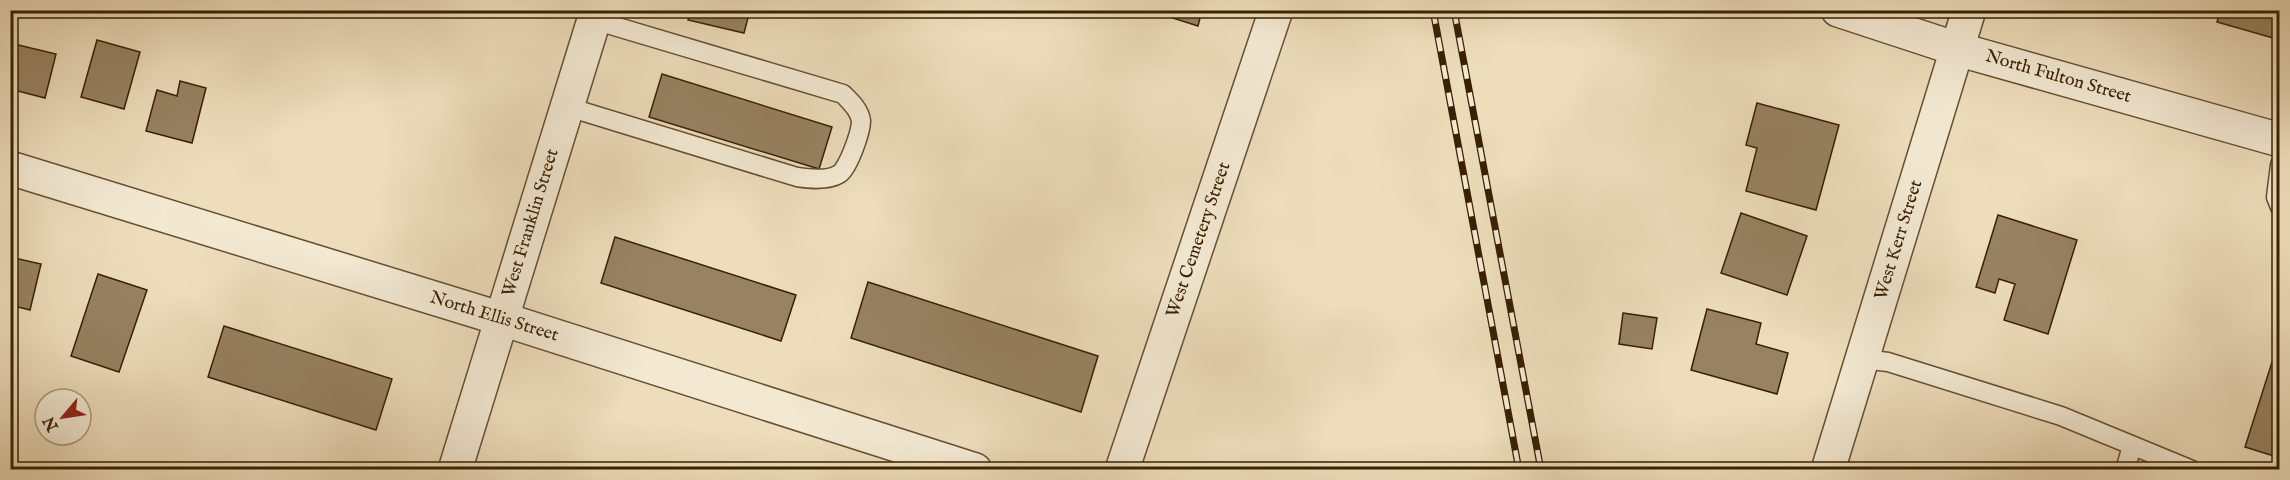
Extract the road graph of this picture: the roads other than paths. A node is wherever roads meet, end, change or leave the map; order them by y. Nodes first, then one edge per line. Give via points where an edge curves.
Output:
1 (1276, 10) edge
2 (1838, 10) edge
3 (1969, 10) edge
4 (596, 15) edge
5 (1958, 49) junction
6 (567, 107) junction
7 (2280, 140) edge
8 (2280, 165) edge
9 (10, 168) edge
10 (2280, 207) edge
11 (502, 319) junction
12 (1863, 359) junction
13 (2132, 446) junction
14 (455, 470) edge
15 (975, 470) edge
16 (1122, 470) edge
17 (1828, 470) edge
18 (2125, 470) edge
19 (2192, 470) edge

1 - 16 street, West Cemetery Street
2 - 5 street, North Fulton Street
3 - 5 street, West Kerr Street
4 - 6 street, West Franklin Street
4 - 6 lane via 843,94 856,106 861,121 854,147 847,167 839,175 816,180
5 - 7 street, North Fulton Street
5 - 12 street, West Kerr Street
6 - 11 street, West Franklin Street
8 - 10 lane via 2276,197
9 - 11 street, North Ellis Street
11 - 14 street, West Franklin Street
11 - 15 street, North Ellis Street
12 - 13 lane via 1888,362 2061,416
12 - 17 street, West Kerr Street
13 - 18 lane
13 - 19 lane

